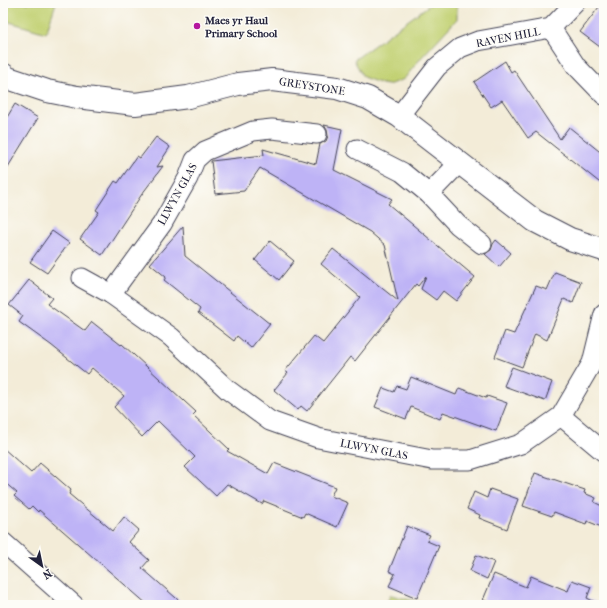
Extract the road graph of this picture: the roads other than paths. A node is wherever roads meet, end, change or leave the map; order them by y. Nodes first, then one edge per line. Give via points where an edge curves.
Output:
1 (575, 3) edge
2 (551, 28) junction
3 (3, 74) edge
4 (604, 95) edge
5 (399, 116) junction
6 (317, 134) dead end
7 (357, 149) dead end
8 (460, 162) junction
9 (429, 194) junction
10 (482, 244) dead end
11 (604, 250) edge
12 (82, 278) dead end
13 (111, 294) junction
14 (604, 314) edge
15 (561, 416) junction
16 (604, 452) edge
17 (3, 542) edge
18 (74, 605) edge

1 - 2 street, RAVEN HILL
2 - 4 street, RAVEN HILL via 576,66
2 - 5 street, RAVEN HILL via 478,41 460,48 436,67
3 - 5 street, GREYSTONE via 47,91 135,104 188,97 238,84 272,80 337,88 368,98
5 - 8 street, GREYSTONE
6 - 13 street, LLWYN GLAS via 272,128 253,131 205,150 195,160 188,178 162,224
7 - 9 street via 402,172
8 - 9 street
8 - 11 street, GREYSTONE via 535,221 570,239
9 - 10 street via 458,225
12 - 13 street, LLWYN GLAS
13 - 15 street, LLWYN GLAS via 171,338 228,390 270,421 318,438 432,460 470,460 521,444
14 - 15 street, LLWYN GLAS via 592,363
15 - 16 street
17 - 18 street

